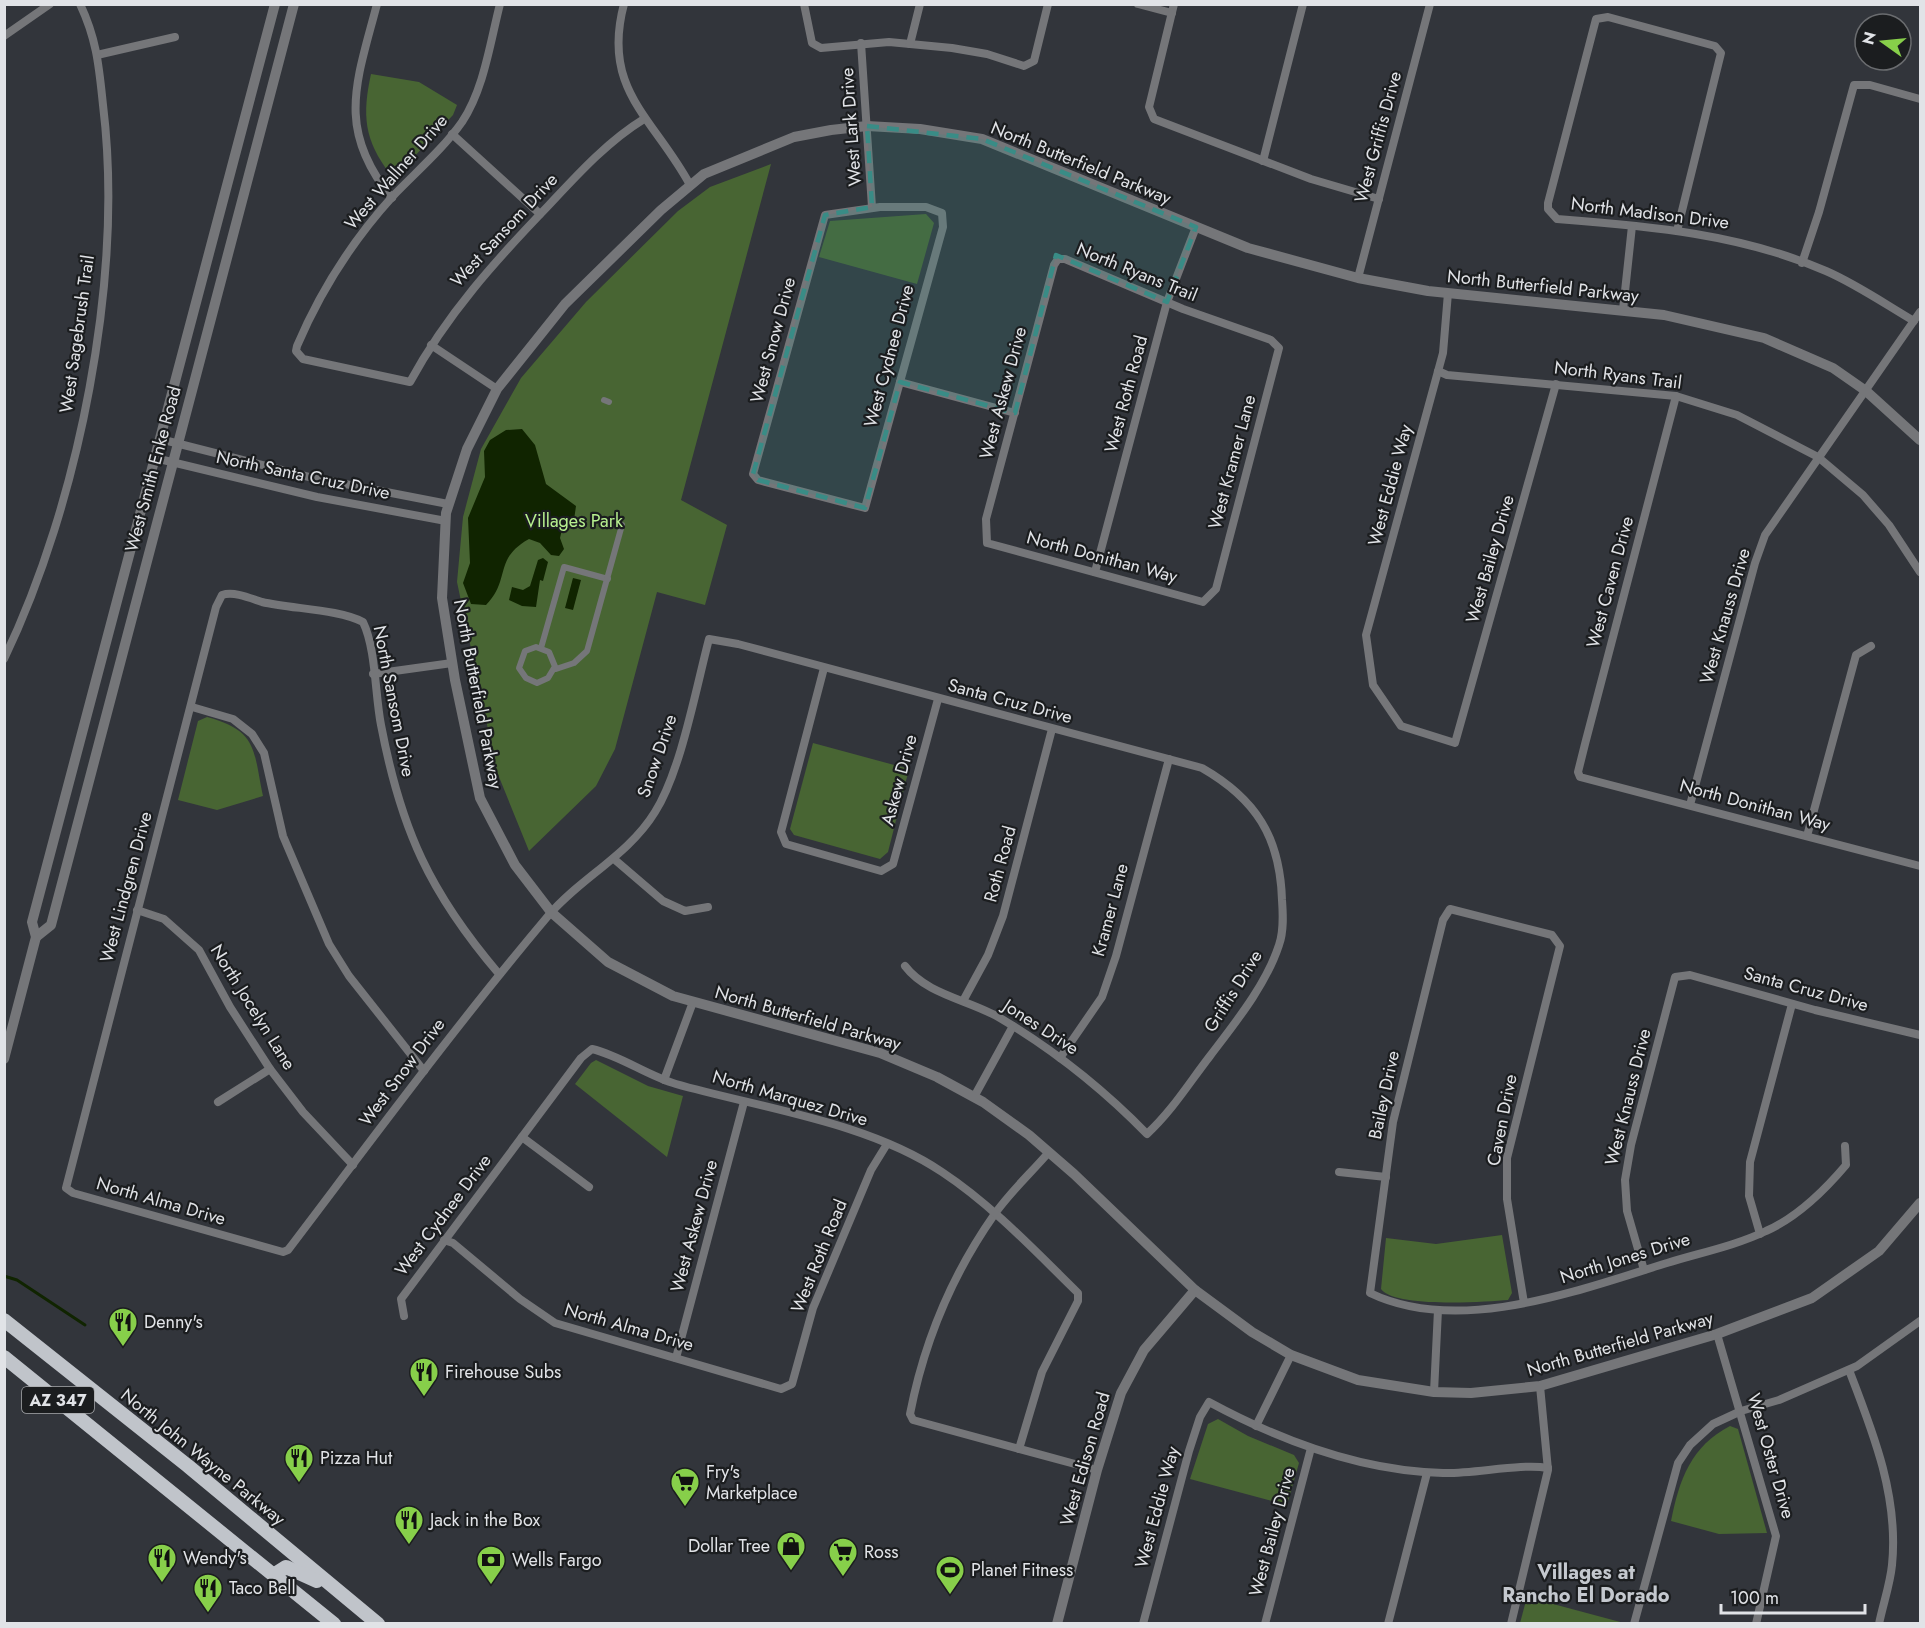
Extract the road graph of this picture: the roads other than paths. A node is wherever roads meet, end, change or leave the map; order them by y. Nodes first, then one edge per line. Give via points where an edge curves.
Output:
1 (50, 4) edge
2 (80, 4) edge
3 (275, 4) edge
4 (294, 4) edge
5 (377, 4) edge
6 (500, 4) edge
7 (624, 4) edge
8 (804, 4) edge
9 (920, 4) edge
10 (1048, 4) edge
11 (1138, 4) edge
12 (1303, 4) edge
13 (1430, 4) edge
14 (1173, 9) edge
15 (4, 36) edge
16 (175, 37) dead end
17 (861, 43) junction
18 (910, 44) junction
19 (97, 55) junction
20 (1920, 99) edge
21 (645, 119) junction
22 (867, 126) junction
23 (452, 134) junction
24 (1263, 161) junction
25 (690, 185) junction
26 (392, 198) junction
27 (1379, 199) junction
28 (872, 207) junction
29 (540, 214) junction
30 (1632, 226) junction
31 (1196, 227) junction
32 (1677, 231) junction
33 (1058, 259) joint
34 (1802, 263) junction
35 (1358, 278) junction
36 (1448, 293) junction
37 (1167, 302) junction
38 (1623, 310) junction
39 (1920, 312) edge
40 (1914, 321) junction
41 (1271, 340) joint
42 (431, 345) junction
43 (1438, 371) junction
44 (410, 382) joint
45 (900, 382) junction
46 (1556, 384) junction
47 (497, 389) junction
48 (1866, 391) junction
49 (1676, 396) junction
50 (1015, 413) junction
51 (160, 439) junction
52 (1920, 440) edge
53 (177, 443) junction
54 (155, 458) junction
55 (1818, 458) junction
56 (171, 462) junction
57 (448, 504) junction
58 (865, 508) joint
59 (446, 521) junction
60 (622, 525) dead end
61 (985, 538) joint
62 (1095, 572) junction
63 (1920, 572) edge
64 (608, 579) junction
65 (1212, 595) joint
66 (222, 596) joint
67 (709, 639) joint
68 (1871, 646) dead end
69 (541, 648) junction
70 (4, 659) edge
71 (452, 663) junction
72 (554, 668) junction
73 (824, 668) junction
74 (373, 674) junction
75 (938, 699) junction
76 (192, 707) junction
77 (1052, 729) junction
78 (1455, 743) joint
79 (1169, 759) junction
80 (1580, 777) joint
81 (1690, 806) junction
82 (1807, 836) junction
83 (1273, 842) joint
84 (614, 859) junction
85 (1920, 866) edge
86 (708, 908) dead end
87 (137, 910) junction
88 (551, 912) junction
89 (36, 937) junction
90 (1560, 946) joint
91 (905, 966) dead end
92 (499, 974) junction
93 (1683, 974) joint
94 (963, 1000) junction
95 (693, 1002) junction
96 (1792, 1004) junction
97 (1013, 1026) junction
98 (1920, 1035) edge
99 (592, 1048) joint
100 (1060, 1058) junction
101 (4, 1059) edge
102 (270, 1069) junction
103 (423, 1071) junction
104 (664, 1080) junction
105 (974, 1097) junction
106 (218, 1102) dead end
107 (744, 1102) junction
108 (1147, 1134) joint
109 (522, 1137) junction
110 (887, 1144) junction
111 (1845, 1146) dead end
112 (1049, 1152) junction
113 (353, 1165) junction
114 (1339, 1173) dead end
115 (1386, 1177) junction
116 (589, 1187) dead end
117 (66, 1188) joint
118 (1920, 1203) edge
119 (995, 1214) junction
120 (1760, 1234) junction
121 (444, 1240) junction
122 (283, 1252) joint
123 (1644, 1270) junction
124 (1195, 1290) junction
125 (1370, 1293) joint
126 (1524, 1303) junction
127 (1437, 1310) junction
128 (404, 1316) dead end
129 (4, 1320) edge
130 (1920, 1321) edge
131 (1717, 1334) junction
132 (1291, 1355) junction
133 (4, 1357) edge
134 (676, 1358) junction
135 (1849, 1370) junction
136 (792, 1384) joint
137 (1540, 1386) junction
138 (1434, 1392) junction
139 (1742, 1411) junction
140 (1256, 1426) junction
141 (1311, 1448) junction
142 (1019, 1449) junction
143 (1548, 1468) junction
144 (1097, 1470) junction
145 (1427, 1473) junction
146 (275, 1574) junction
147 (340, 1593) junction
148 (334, 1623) edge
149 (378, 1623) edge
150 (1057, 1623) edge
151 (1143, 1623) edge
152 (1265, 1623) edge
153 (1388, 1623) edge
154 (1512, 1623) edge
155 (1634, 1623) edge
156 (1756, 1623) edge
157 (1879, 1623) edge

1 - 15 street
2 - 19 street, West Sagebrush Trail via 95,39
3 - 51 street, West Smith Enke Road
4 - 53 street, West Smith Enke Road
5 - 26 street via 357,76 354,104 365,157
6 - 23 street, West Wallner Drive via 473,101
7 - 21 street via 618,27 621,76
8 - 17 street via 812,43 820,48
9 - 18 street
10 - 18 street via 1034,61 1024,66 987,54
11 - 14 street
12 - 24 street
13 - 27 street, West Griffis Drive
14 - 24 street via 1149,107 1154,119
16 - 19 street
17 - 18 street
17 - 22 street, West Lark Drive
19 - 70 street, West Sagebrush Trail via 108,143 107,234 98,330 66,492 36,587
20 - 34 street via 1870,85 1854,85
21 - 25 street
21 - 29 street, West Sansom Drive via 613,142
22 - 25 street, North Butterfield Parkway via 794,137 704,174
22 - 28 street, West Lark Drive
22 - 31 street, North Butterfield Parkway via 982,139
23 - 26 street, West Wallner Drive
23 - 29 street
24 - 27 street
25 - 47 street, North Butterfield Parkway via 565,304
26 - 44 street, West Wallner Drive via 349,252 314,306 296,351 303,359
27 - 35 street, West Griffis Drive
28 - 45 street, West Cydnee Drive via 926,207 942,213 943,227
28 - 58 street, West Snow Drive via 825,215 753,474 758,480
29 - 42 street, West Sansom Drive via 460,303
30 - 32 street, North Madison Drive
30 - 32 street, North Madison Drive via 1557,219 1548,209 1596,19 1608,16 1715,46 1721,53
30 - 38 street
31 - 35 street, North Butterfield Parkway via 1291,262
31 - 37 street, West Roth Road
32 - 34 street, North Madison Drive via 1735,240
33 - 37 street, North Ryans Trail
33 - 50 street, West Askew Drive
34 - 40 street, North Madison Drive via 1827,271
35 - 36 street, North Butterfield Parkway
36 - 38 street, North Butterfield Parkway
36 - 43 street, West Eddie Way
37 - 41 street, North Ryans Trail
37 - 62 street, West Roth Road
38 - 48 street, North Butterfield Parkway via 1664,315 1764,338 1833,368
39 - 40 street, West Knauss Drive
40 - 48 street, West Knauss Drive
41 - 65 street, West Kramer Lane via 1279,348
42 - 44 street, West Sansom Drive
42 - 47 street
43 - 46 street, North Ryans Trail
43 - 78 street, West Eddie Way via 1366,635 1373,685 1401,726
45 - 50 street
45 - 58 street, West Cydnee Drive
46 - 49 street, North Ryans Trail
46 - 78 street, West Bailey Drive
47 - 57 street, North Butterfield Parkway via 467,449
48 - 52 street, North Butterfield Parkway
48 - 55 street, West Knauss Drive
49 - 55 street, North Ryans Trail via 1737,415
49 - 80 street, West Caven Drive via 1585,744
50 - 61 street, West Askew Drive via 986,519
51 - 53 street, North Santa Cruz Drive
51 - 54 street, West Smith Enke Road
53 - 56 street, West Smith Enke Road
53 - 57 street, North Santa Cruz Drive via 309,477
54 - 56 street, North Santa Cruz Drive
54 - 89 street, West Smith Enke Road via 32,922
55 - 63 street via 1863,495 1889,525
55 - 81 street, West Knauss Drive via 1766,535 1755,563
56 - 59 street, North Santa Cruz Drive via 317,497
56 - 89 street, West Smith Enke Road via 51,925
57 - 59 street, North Butterfield Parkway
59 - 71 street, North Butterfield Parkway via 442,598
60 - 64 street
61 - 62 street, North Donithan Way via 987,543
62 - 65 street, North Donithan Way via 1203,602
64 - 69 street via 564,567
64 - 72 street via 587,651 574,663
66 - 74 street, North Sansom Drive via 229,593 356,618 366,628
66 - 76 street, West Lindgren Drive
67 - 73 street, Santa Cruz Drive
67 - 84 street, Snow Drive via 672,774 656,812
68 - 82 street via 1856,655
69 - 72 street via 552,657
69 - 72 street via 525,651 519,668 522,674 537,682 548,678
71 - 74 street
71 - 88 street, North Butterfield Parkway via 480,798 515,865
73 - 75 street, Santa Cruz Drive
73 - 75 street, Askew Drive via 782,824 783,839 792,846 881,871 895,859
74 - 92 street, North Sansom Drive via 388,763 408,833 462,931
75 - 77 street, Santa Cruz Drive
76 - 87 street, West Lindgren Drive
76 - 103 street via 233,719 252,734 264,753 283,836 329,944
77 - 79 street, Santa Cruz Drive
77 - 94 street, Roth Road via 1003,916 988,955
79 - 83 street, Santa Cruz Drive via 1202,768 1222,779 1259,816
79 - 100 street, Kramer Lane via 1102,997
80 - 81 street, North Donithan Way
81 - 82 street, North Donithan Way
82 - 85 street, North Donithan Way
83 - 108 street, Griffis Drive via 1281,872 1283,920 1271,966 1168,1115
84 - 86 street via 663,901 685,911
84 - 88 street, Snow Drive
87 - 102 street, North Jocelyn Lane via 164,919 199,950
87 - 117 street, West Lindgren Drive
88 - 92 street, West Snow Drive
88 - 95 street, North Butterfield Parkway via 608,962 673,996
89 - 101 street, West Smith Enke Road
90 - 115 street, Bailey Drive via 1552,935 1450,909 1443,920 1398,1097
90 - 126 street, Caven Drive via 1507,1158 1507,1200
91 - 94 street, Jones Drive via 916,980
92 - 103 street, West Snow Drive
93 - 96 street, Santa Cruz Drive
93 - 123 street, West Knauss Drive via 1675,976 1625,1180 1627,1211
94 - 97 street, Jones Drive
95 - 104 street
95 - 105 street, North Butterfield Parkway via 880,1053
96 - 98 street, Santa Cruz Drive
96 - 120 street via 1750,1162 1749,1196
97 - 100 street, Jones Drive
97 - 105 street
99 - 104 street, North Marquez Drive
99 - 109 street, West Cydnee Drive
100 - 108 street, Jones Drive via 1113,1099
102 - 106 street
102 - 113 street, North Jocelyn Lane via 303,1112
103 - 113 street, West Snow Drive
104 - 107 street, North Marquez Drive
105 - 112 street, North Butterfield Parkway
107 - 110 street, North Marquez Drive via 854,1131
107 - 134 street, West Askew Drive
109 - 116 street
109 - 121 street, West Cydnee Drive
110 - 119 street, North Marquez Drive via 942,1172
110 - 136 street, West Roth Road via 813,1308
111 - 120 street, North Jones Drive via 1846,1164 1821,1194
112 - 119 street
112 - 124 street, North Butterfield Parkway
113 - 122 street, West Snow Drive
114 - 115 street
115 - 125 street, Bailey Drive
117 - 122 street, North Alma Drive
118 - 131 street, North Butterfield Parkway via 1879,1251 1812,1298
119 - 142 street, North Marquez Drive via 1078,1293 1078,1301 1042,1372
119 - 142 street via 937,1318 910,1414 913,1420 947,1431
120 - 123 street, North Jones Drive
121 - 128 street, West Cydnee Drive via 401,1299
121 - 134 street, North Alma Drive via 555,1323
123 - 126 street, North Jones Drive
124 - 132 street, North Butterfield Parkway via 1238,1323
124 - 144 street, West Edison Road via 1165,1322 1129,1375 1114,1410
125 - 127 street, North Jones Drive
126 - 127 street, North Jones Drive
127 - 138 street
129 - 147 highway, North John Wayne Parkway / AZ 347
130 - 135 street
131 - 137 street, North Butterfield Parkway
131 - 139 street, West Oster Drive
132 - 138 street, North Butterfield Parkway via 1358,1380
132 - 140 street
133 - 146 highway, AZ 347
134 - 136 street, North Alma Drive via 782,1389
135 - 139 street
135 - 157 street via 1891,1497 1892,1567
137 - 138 street, North Butterfield Parkway via 1471,1393
137 - 143 street
139 - 155 street via 1713,1424 1690,1445 1678,1463
139 - 156 street, West Oster Drive via 1776,1536
140 - 141 street
140 - 151 street, West Eddie Way via 1209,1402 1200,1417
141 - 145 street
141 - 152 street, West Bailey Drive
142 - 144 street
143 - 145 street
143 - 154 street
144 - 150 street, West Edison Road
145 - 153 street
146 - 147 highway via 282,1567 289,1567
146 - 148 highway, AZ 347
147 - 149 highway, North John Wayne Parkway / AZ 347

